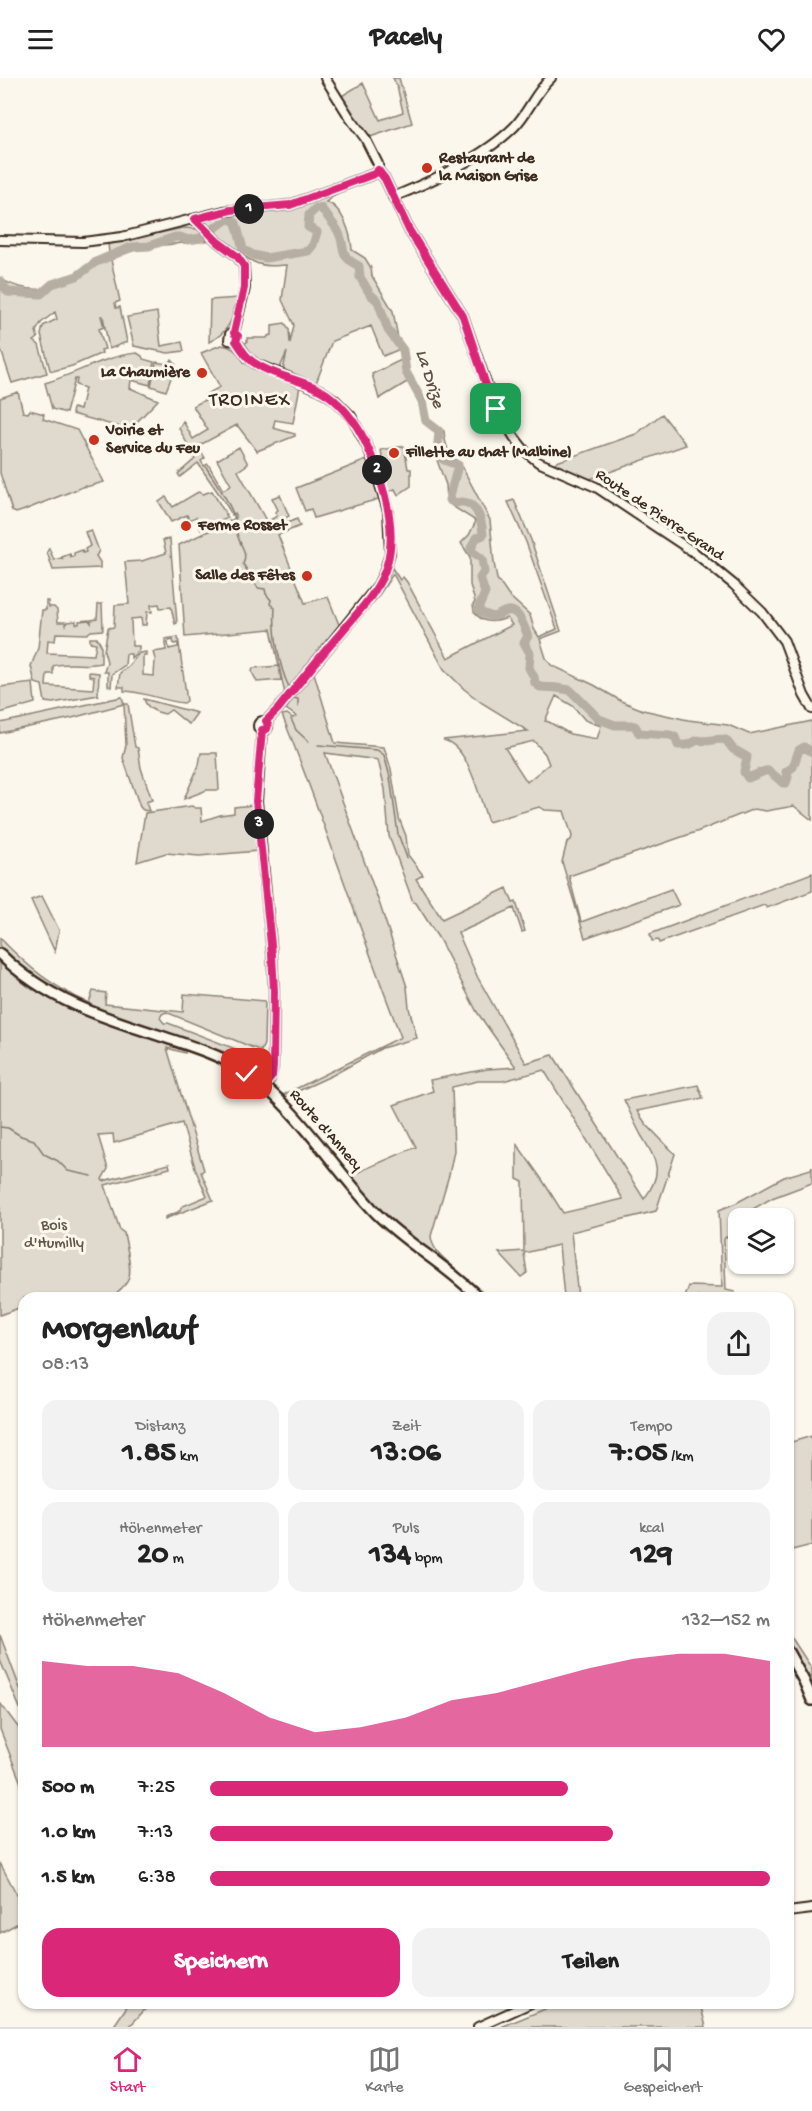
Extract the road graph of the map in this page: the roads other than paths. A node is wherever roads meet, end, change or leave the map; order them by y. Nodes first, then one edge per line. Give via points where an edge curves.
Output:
1 (325, 78) edge
2 (551, 78) edge
3 (378, 170) junction
4 (393, 197) junction
5 (195, 219) junction
6 (0, 240) edge
7 (812, 709) edge
8 (0, 954) edge
9 (264, 1086) junction
10 (473, 1292) edge
11 (794, 1663) edge
12 (812, 1700) edge
13 (812, 1909) edge
14 (794, 1911) edge
15 (518, 2009) edge
16 (478, 2027) edge

1 - 3 street, Route de Pierre-Grand via 365,138
2 - 4 street via 507,134 426,184
3 - 4 street, Route de Pierre-Grand
3 - 5 street via 304,201 231,210
4 - 7 street, Route de Pierre-Grand via 463,316 492,400 520,445 543,465 603,492 695,553 733,584 784,641
5 - 6 street via 92,242
5 - 9 street via 244,266 235,337 253,362 320,390 351,416 369,450 387,503 390,553 381,579 278,709 258,724 262,730 256,801 274,991 273,1067
8 - 9 main road, Route d'Annecy via 25,976 66,1002 213,1055
9 - 10 main road, Route d'Annecy via 378,1215
11 - 12 main road
13 - 14 street
15 - 16 street

